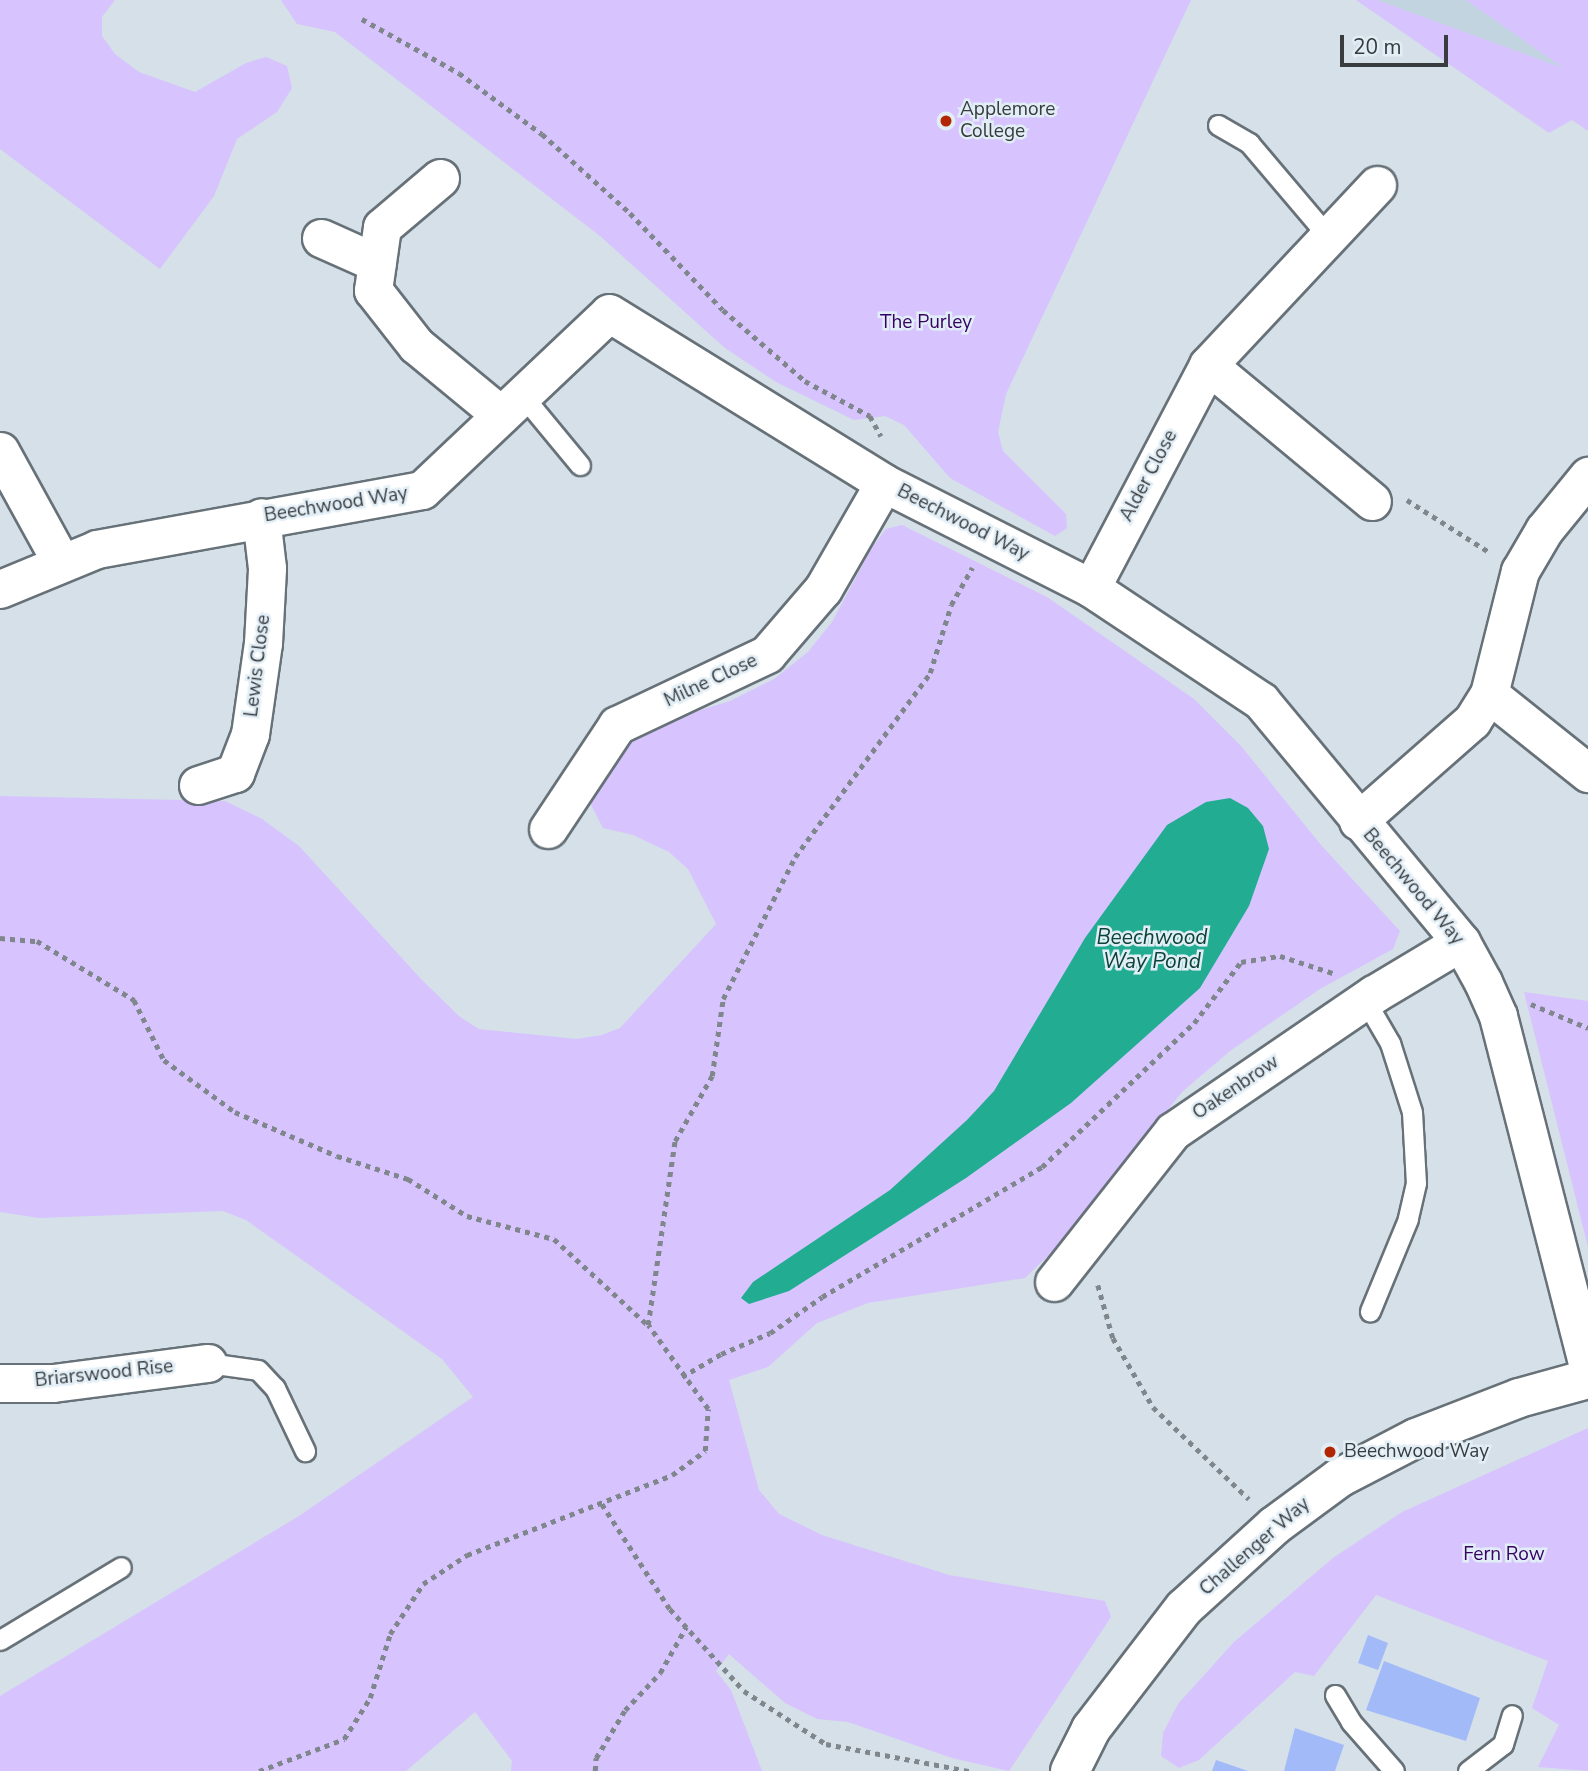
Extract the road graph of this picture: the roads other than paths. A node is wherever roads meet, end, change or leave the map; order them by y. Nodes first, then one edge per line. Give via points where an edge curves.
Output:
1 (1218, 125) dead end
2 (440, 178) dead end
3 (1377, 185) dead end
4 (1328, 236) junction
5 (321, 238) dead end
6 (377, 263) junction
7 (1208, 365) junction
8 (512, 405) junction
9 (0, 451) edge
10 (580, 465) dead end
11 (1588, 476) edge
12 (884, 482) junction
13 (1372, 501) road end
14 (261, 517) junction
15 (61, 560) junction
16 (1091, 588) junction
17 (0, 589) edge
18 (1489, 694) junction
19 (1588, 773) edge
20 (198, 785) dead end
21 (1358, 821) junction
22 (548, 829) dead end
23 (1461, 942) junction
24 (1370, 997) junction
25 (1054, 1282) dead end
26 (1370, 1311) dead end
27 (208, 1363) joint
28 (1588, 1366) edge
29 (1588, 1379) edge
30 (0, 1382) edge
31 (305, 1451) dead end
32 (121, 1567) dead end
33 (0, 1640) edge
34 (1335, 1695) dead end
35 (1512, 1715) dead end
36 (1070, 1771) edge
37 (1394, 1771) edge
38 (1468, 1771) edge

1 - 4 lane via 1249,142
2 - 6 street via 382,227
3 - 4 street, Alder Close
4 - 7 street, Alder Close
5 - 6 street
6 - 8 street via 373,290 416,345
7 - 13 street
7 - 16 street, Alder Close
8 - 10 lane
8 - 12 street, Beechwood Way via 609,313
8 - 14 street, Beechwood Way via 422,491
9 - 15 street
11 - 18 street via 1544,530 1520,571
12 - 16 street, Beechwood Way
12 - 22 street, Milne Close via 823,589 767,654 617,724
14 - 15 street, Beechwood Way
14 - 20 street, Lewis Close via 267,568 264,643 250,734 234,773
15 - 17 street, Beechwood Way
16 - 21 street, Beechwood Way via 1261,701
18 - 19 street
18 - 21 street via 1472,721
21 - 23 street, Beechwood Way
23 - 24 street, Oakenbrow
23 - 28 street, Beechwood Way via 1498,1016
24 - 25 street, Oakenbrow via 1172,1131
24 - 26 lane via 1412,1112 1416,1183 1408,1219
27 - 30 street, Briarswood Rise via 52,1383
27 - 31 lane via 236,1363 258,1370 275,1388
29 - 36 street, Challenger Way via 1519,1398 1416,1437 1339,1478 1273,1526 1184,1608 1091,1730
32 - 33 lane
34 - 37 lane via 1351,1722
35 - 38 lane via 1503,1744

